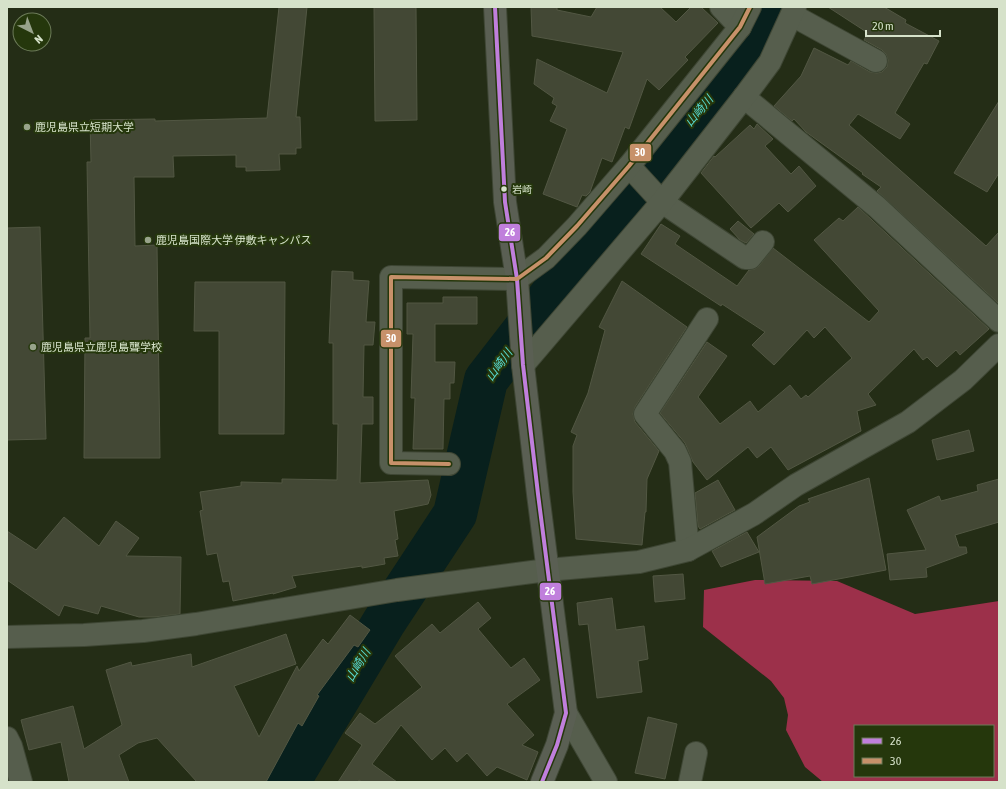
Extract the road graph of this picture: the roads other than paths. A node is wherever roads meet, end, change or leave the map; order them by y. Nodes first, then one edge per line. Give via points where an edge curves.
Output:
1 (495, 7) edge
2 (721, 7) edge
3 (750, 7) edge
4 (794, 11) edge
5 (740, 27) junction
6 (876, 61) dead end
7 (744, 97) junction
8 (629, 166) junction
9 (662, 202) junction
10 (763, 242) dead end
11 (518, 287) junction
12 (708, 319) dead end
13 (999, 321) edge
14 (999, 345) edge
15 (523, 362) junction
16 (449, 464) dead end
17 (688, 550) junction
18 (547, 570) junction
19 (7, 636) edge
20 (566, 713) junction
21 (7, 738) edge
22 (696, 753) dead end
23 (21, 782) edge
24 (542, 782) edge
25 (606, 782) edge
26 (690, 782) edge

1 - 11 main road via 506,202
2 - 5 street
3 - 5 street
4 - 6 street
4 - 7 street via 770,62
5 - 8 street
7 - 9 street
7 - 13 street via 877,207
8 - 9 street
8 - 11 street
9 - 10 street via 745,258 750,258
9 - 15 street
11 - 15 main road
11 - 16 street via 391,277 391,463
12 - 17 street via 645,414 675,451 680,462
14 - 17 street via 963,380 908,422 796,485 754,514
15 - 18 main road
17 - 18 street via 639,562
18 - 19 street via 397,590 181,626 84,635
18 - 20 main road
20 - 24 main road via 557,745
20 - 25 street
21 - 23 street
22 - 26 street

